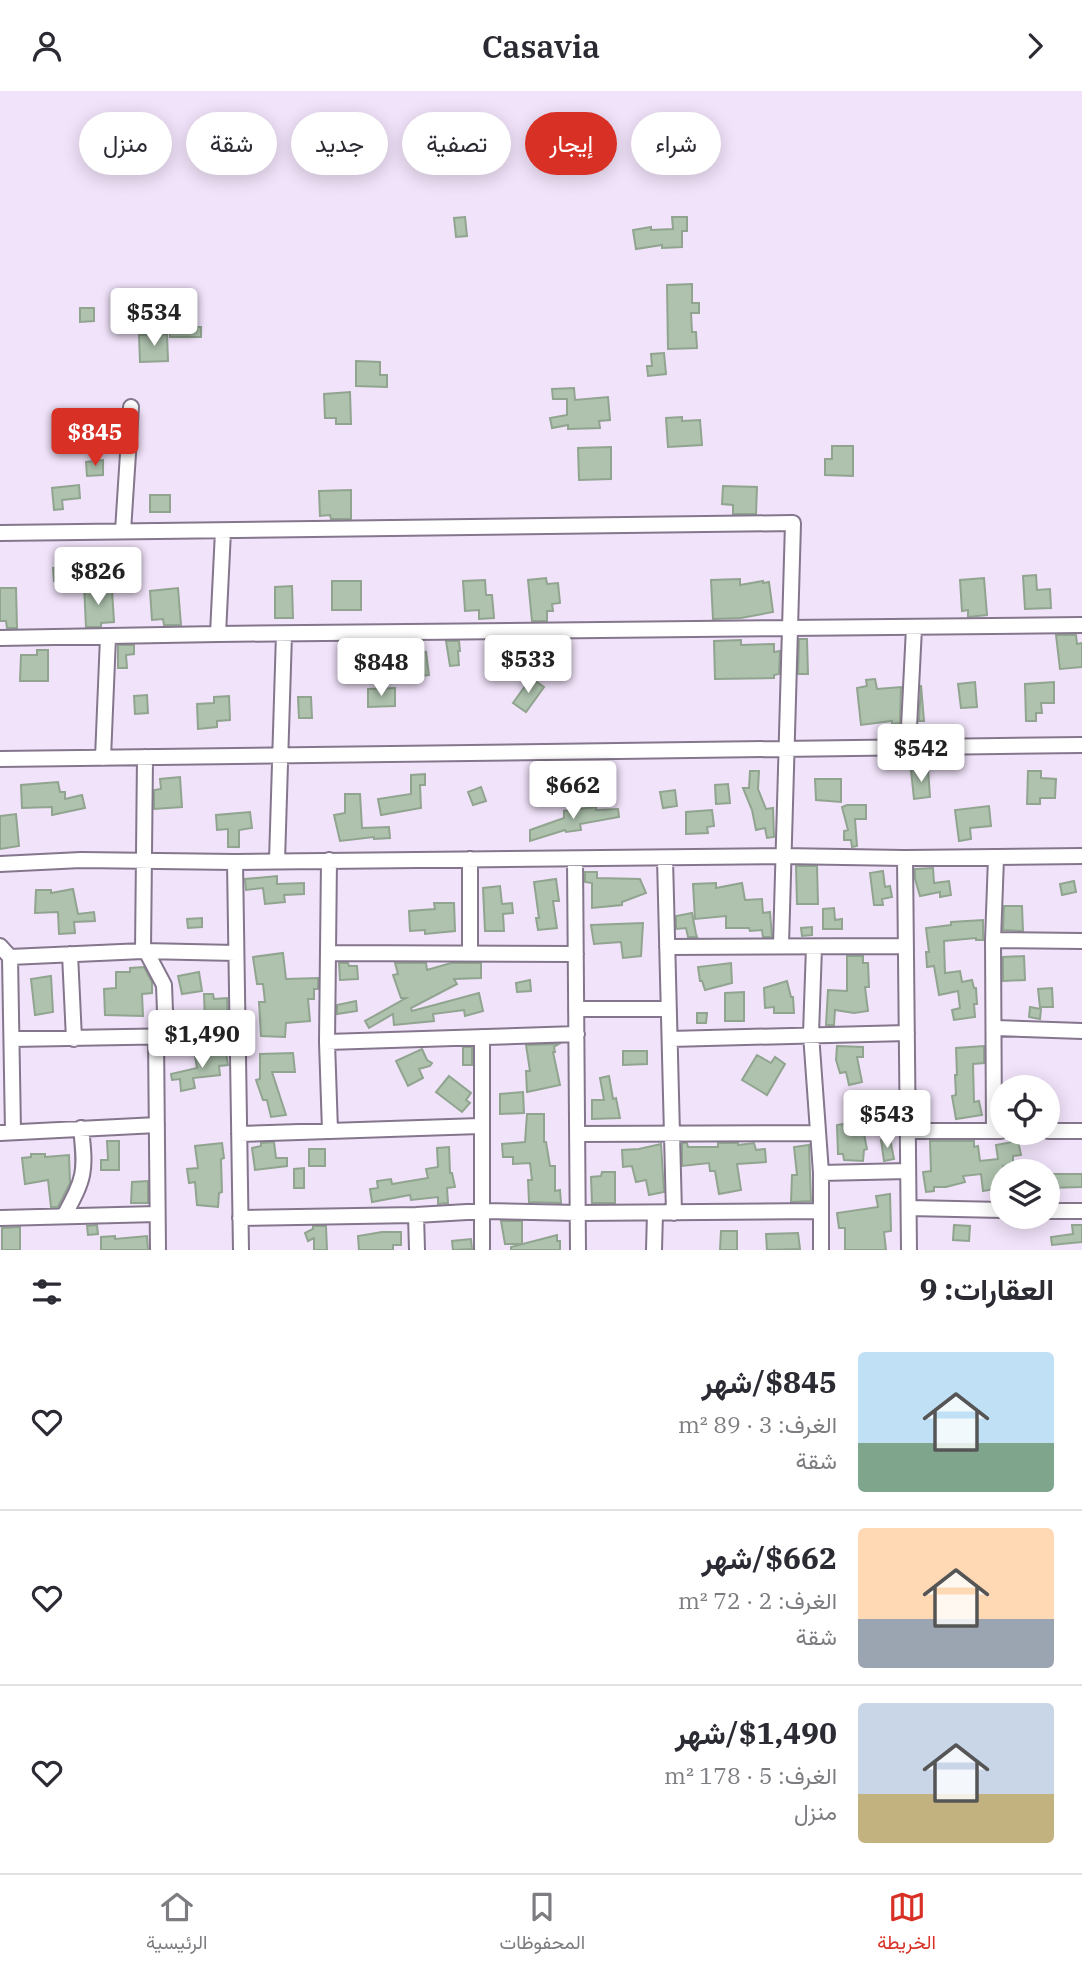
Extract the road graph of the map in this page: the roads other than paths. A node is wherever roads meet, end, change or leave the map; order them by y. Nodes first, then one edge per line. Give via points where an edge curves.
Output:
1 (131, 407) dead end
2 (123, 531) junction
3 (223, 531) junction
4 (0, 533) edge
5 (1082, 625) edge
6 (914, 628) junction
7 (790, 629) junction
8 (218, 634) junction
9 (284, 634) junction
10 (108, 637) junction
11 (0, 638) edge
12 (1082, 745) edge
13 (908, 747) junction
14 (785, 749) junction
15 (281, 755) junction
16 (145, 757) junction
17 (103, 758) junction
18 (0, 759) edge
19 (782, 856) junction
20 (1082, 856) edge
21 (996, 857) junction
22 (905, 858) junction
23 (470, 859) junction
24 (575, 859) junction
25 (665, 859) junction
26 (329, 860) junction
27 (144, 861) junction
28 (277, 861) junction
29 (235, 862) junction
30 (0, 864) edge
31 (993, 940) junction
32 (1082, 941) edge
33 (780, 945) junction
34 (906, 946) junction
35 (667, 947) junction
36 (814, 947) junction
37 (145, 951) junction
38 (5, 952) edge
39 (236, 953) junction
40 (328, 953) junction
41 (470, 953) junction
42 (69, 954) junction
43 (576, 954) junction
44 (576, 1009) junction
45 (669, 1009) junction
46 (995, 1028) junction
47 (1082, 1031) edge
48 (907, 1033) junction
49 (576, 1034) junction
50 (811, 1034) junction
51 (238, 1035) junction
52 (161, 1037) junction
53 (482, 1037) junction
54 (12, 1039) junction
55 (74, 1039) junction
56 (670, 1039) junction
57 (327, 1042) junction
58 (996, 1075) edge
59 (157, 1125) junction
60 (480, 1126) junction
61 (81, 1128) junction
62 (330, 1131) junction
63 (908, 1131) junction
64 (990, 1131) edge
65 (1060, 1131) edge
66 (1082, 1131) edge
67 (6, 1132) edge
68 (818, 1133) junction
69 (239, 1134) junction
70 (672, 1134) junction
71 (577, 1135) junction
72 (908, 1171) junction
73 (821, 1173) junction
74 (909, 1208) junction
75 (990, 1210) edge
76 (484, 1211) junction
77 (1060, 1211) edge
78 (1082, 1211) edge
79 (820, 1212) junction
80 (578, 1213) junction
81 (655, 1213) junction
82 (674, 1213) junction
83 (157, 1214) junction
84 (416, 1215) junction
85 (64, 1216) junction
86 (0, 1218) edge
87 (240, 1218) junction
88 (158, 1250) edge
89 (241, 1250) edge
90 (417, 1250) edge
91 (482, 1250) edge
92 (578, 1250) edge
93 (654, 1250) edge
94 (821, 1250) edge
95 (909, 1250) edge

1 - 2 street
2 - 3 street
2 - 4 street
3 - 7 street via 793,523
3 - 8 street
5 - 6 street
6 - 7 street
6 - 13 street
7 - 9 street
7 - 14 street
8 - 9 street
8 - 10 street
9 - 15 street
10 - 11 street
10 - 17 street
12 - 13 street
13 - 14 street
14 - 15 street
14 - 19 street
15 - 16 street
15 - 28 street
16 - 17 street
16 - 27 street
17 - 18 street
19 - 22 street
19 - 25 street
19 - 33 street
20 - 21 street
21 - 22 street
21 - 31 street
22 - 34 street
23 - 24 street
23 - 26 street
23 - 41 street
24 - 25 street
24 - 43 street
25 - 35 street
26 - 28 street
26 - 40 street
27 - 29 street
27 - 30 street
27 - 37 street
28 - 29 street
29 - 39 street
31 - 32 street
31 - 46 street
33 - 35 street
33 - 36 street
34 - 36 street
34 - 48 street
35 - 45 street
36 - 50 street
37 - 39 street
37 - 42 street
37 - 52 street via 164,985
38 - 42 street
38 - 54 street
39 - 51 street
40 - 41 street
40 - 57 street
41 - 43 street
42 - 55 street
43 - 44 street
44 - 45 street
44 - 49 street
45 - 56 street
46 - 47 street
46 - 58 street
48 - 50 street
48 - 63 street
49 - 53 street
49 - 71 street
50 - 56 street
50 - 68 street
51 - 52 street
51 - 69 street
52 - 55 street
52 - 59 street
53 - 57 street
53 - 60 street
54 - 55 street
54 - 67 street
56 - 70 street
57 - 62 street
59 - 61 street
59 - 83 street
60 - 62 street
60 - 76 street
61 - 67 street
61 - 85 street via 83,1177
62 - 69 street
63 - 64 street
63 - 72 street
65 - 66 street
68 - 70 street
68 - 73 street
69 - 87 street
70 - 71 street
70 - 82 street
71 - 80 street
72 - 73 street
72 - 74 street
73 - 79 street
74 - 75 street
74 - 95 street
76 - 80 street
76 - 84 street
76 - 91 street
77 - 78 street
79 - 82 street
79 - 94 street
80 - 81 street
80 - 92 street
81 - 82 street
81 - 93 street
83 - 85 street
83 - 88 street
84 - 87 street
84 - 90 street
85 - 86 street
87 - 89 street

